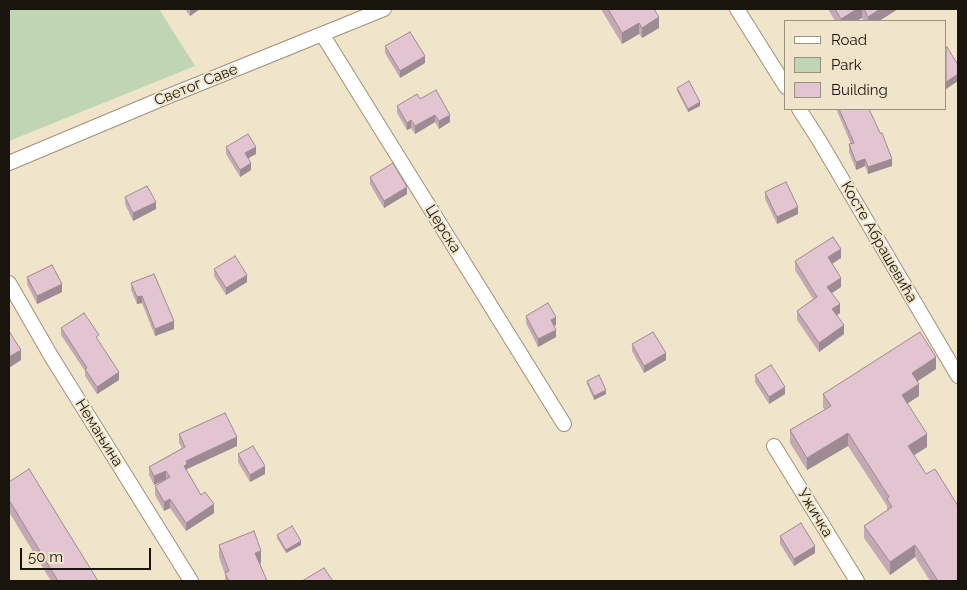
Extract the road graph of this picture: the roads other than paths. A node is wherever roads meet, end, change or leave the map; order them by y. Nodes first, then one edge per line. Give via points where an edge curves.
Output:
1 (384, 9) edge
2 (737, 9) edge
3 (322, 34) junction
4 (784, 84) edge
5 (801, 110) edge
6 (9, 163) edge
7 (9, 283) edge
8 (958, 376) edge
9 (564, 424) dead end
10 (774, 446) dead end
11 (191, 581) edge
12 (857, 581) edge

1 - 3 street, Светог Саве
2 - 4 street
3 - 6 street, Светог Саве
3 - 9 street, Церска
5 - 8 street, Косте Абрашевића
7 - 11 street, Немањина
10 - 12 street, Ужичка

